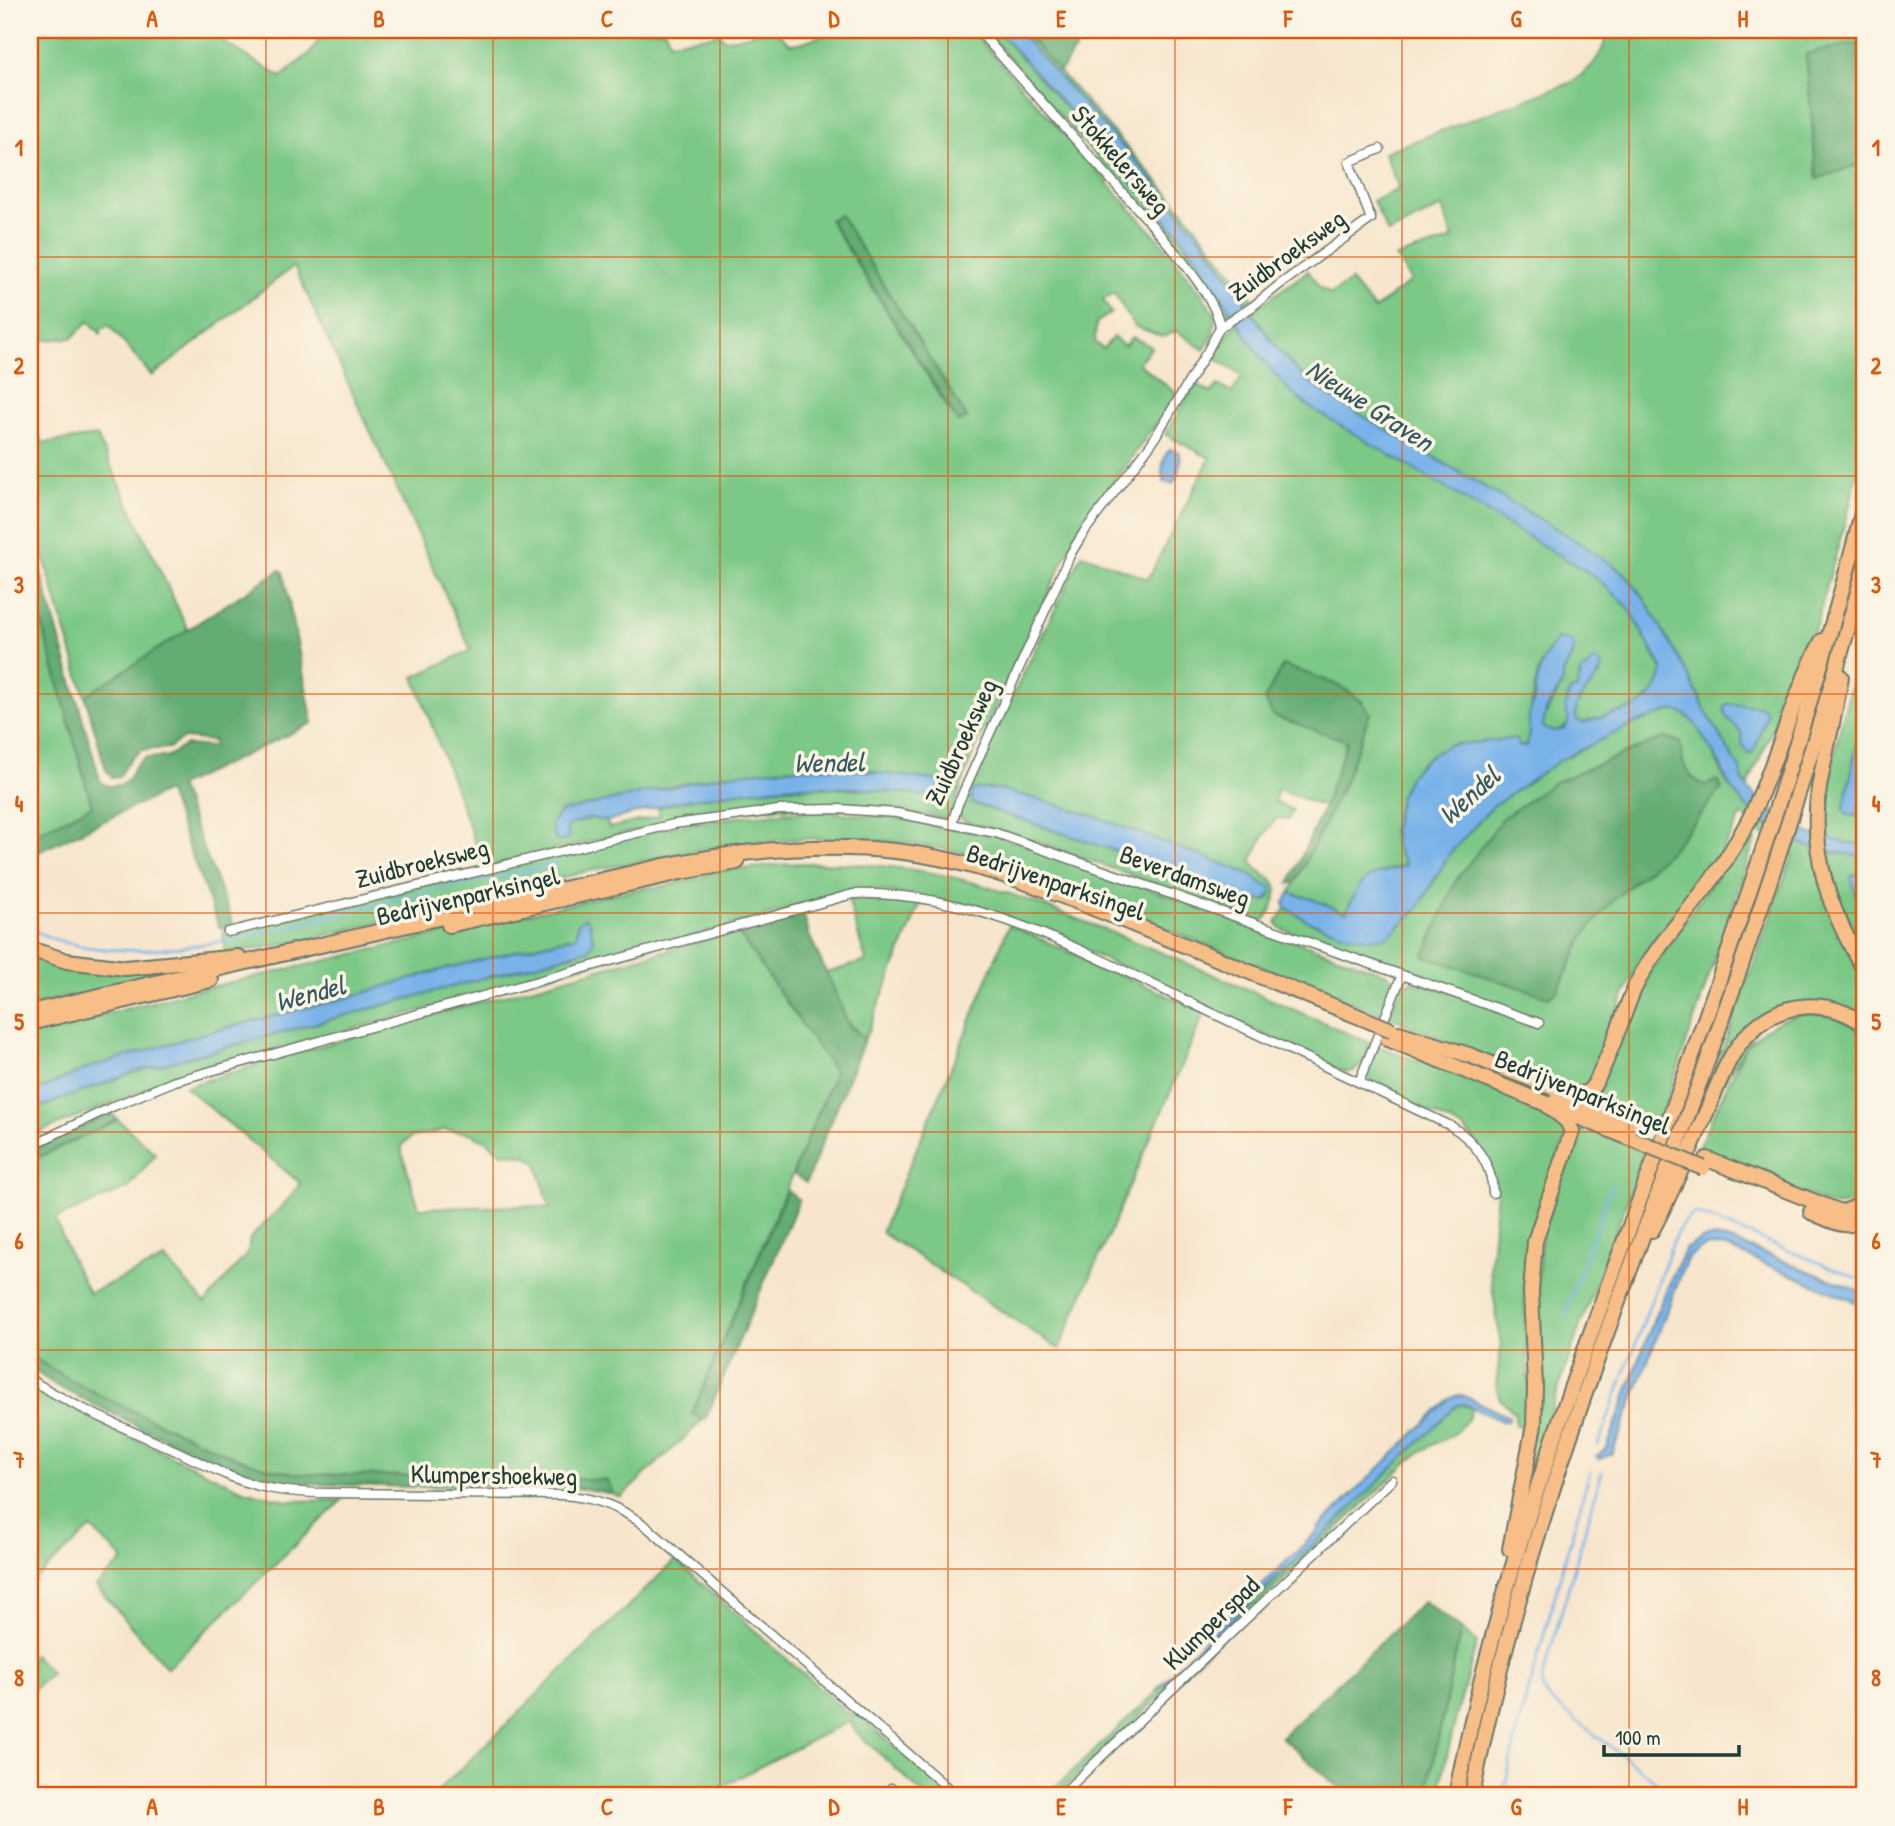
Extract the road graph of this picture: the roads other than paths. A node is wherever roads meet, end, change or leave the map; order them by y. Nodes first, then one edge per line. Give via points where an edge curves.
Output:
1 (978, 30) edge
2 (1380, 149) dead end
3 (1220, 327) junction
4 (1865, 502) edge
5 (1865, 566) edge
6 (1836, 615) junction
7 (1849, 625) junction
8 (951, 823) junction
9 (228, 932) dead end
10 (30, 949) edge
11 (274, 956) junction
12 (1865, 971) edge
13 (1402, 975) junction
14 (136, 998) junction
15 (30, 1012) edge
16 (30, 1023) edge
17 (1539, 1023) dead end
18 (1865, 1025) edge
19 (1370, 1027) junction
20 (30, 1033) edge
21 (1393, 1034) junction
22 (1359, 1082) junction
23 (1545, 1103) junction
24 (1634, 1135) junction
25 (30, 1146) edge
26 (1493, 1193) dead end
27 (1865, 1193) edge
28 (1860, 1216) edge
29 (1625, 1281) junction
30 (30, 1379) edge
31 (1392, 1480) dead end
32 (1502, 1603) junction
33 (957, 1796) edge
34 (1060, 1796) edge
35 (1456, 1796) edge
36 (1472, 1796) edge

1 - 3 street, Stokkelersweg via 1176,254 1211,301
2 - 3 street, Zuidbroeksweg via 1349,162 1371,219
3 - 8 street, Zuidbroeksweg via 1151,444 1072,553
4 - 6 highway
5 - 7 highway
6 - 21 highway via 1808,668 1749,820 1716,875 1643,971 1595,1083 1586,1093 1569,1094 1469,1055
6 - 32 highway via 1769,837 1543,1467
7 - 12 highway via 1819,788 1817,826 1828,897
7 - 29 highway via 1742,963
8 - 9 street, Zuidbroeksweg via 839,809 733,815 674,824
8 - 13 street, Beverdamsweg via 1036,845
10 - 11 highway via 67,961 126,968
11 - 15 highway, Bedrijvenparksingel
11 - 19 highway, Bedrijvenparksingel via 707,857 783,848 862,848 940,858 1011,877
13 - 17 street, Beverdamsweg
13 - 22 street
14 - 16 highway, Bedrijvenparksingel
14 - 19 highway, Bedrijvenparksingel via 681,872 745,861 826,856 917,864 1024,891
14 - 20 highway
18 - 29 highway via 1844,1012 1804,1006 1775,1013 1747,1034 1728,1061 1668,1201
19 - 21 highway, Bedrijvenparksingel, bridge
21 - 23 highway, Bedrijvenparksingel
21 - 24 highway, Bedrijvenparksingel
22 - 25 street via 1010,921 915,898 853,894 175,1081
22 - 26 street via 1469,1139 1487,1166
23 - 24 highway, Bedrijvenparksingel
23 - 32 highway via 1572,1131 1535,1241 1531,1291 1534,1425
24 - 28 highway, Bedrijvenparksingel, bridge via 1837,1223 1846,1225
27 - 28 highway
29 - 36 highway via 1540,1524 1492,1698
30 - 33 street, Klumpershoekweg via 90,1412 263,1487 308,1493 561,1495 594,1499 620,1509 647,1527
31 - 34 street, Klumperspad
32 - 35 highway

